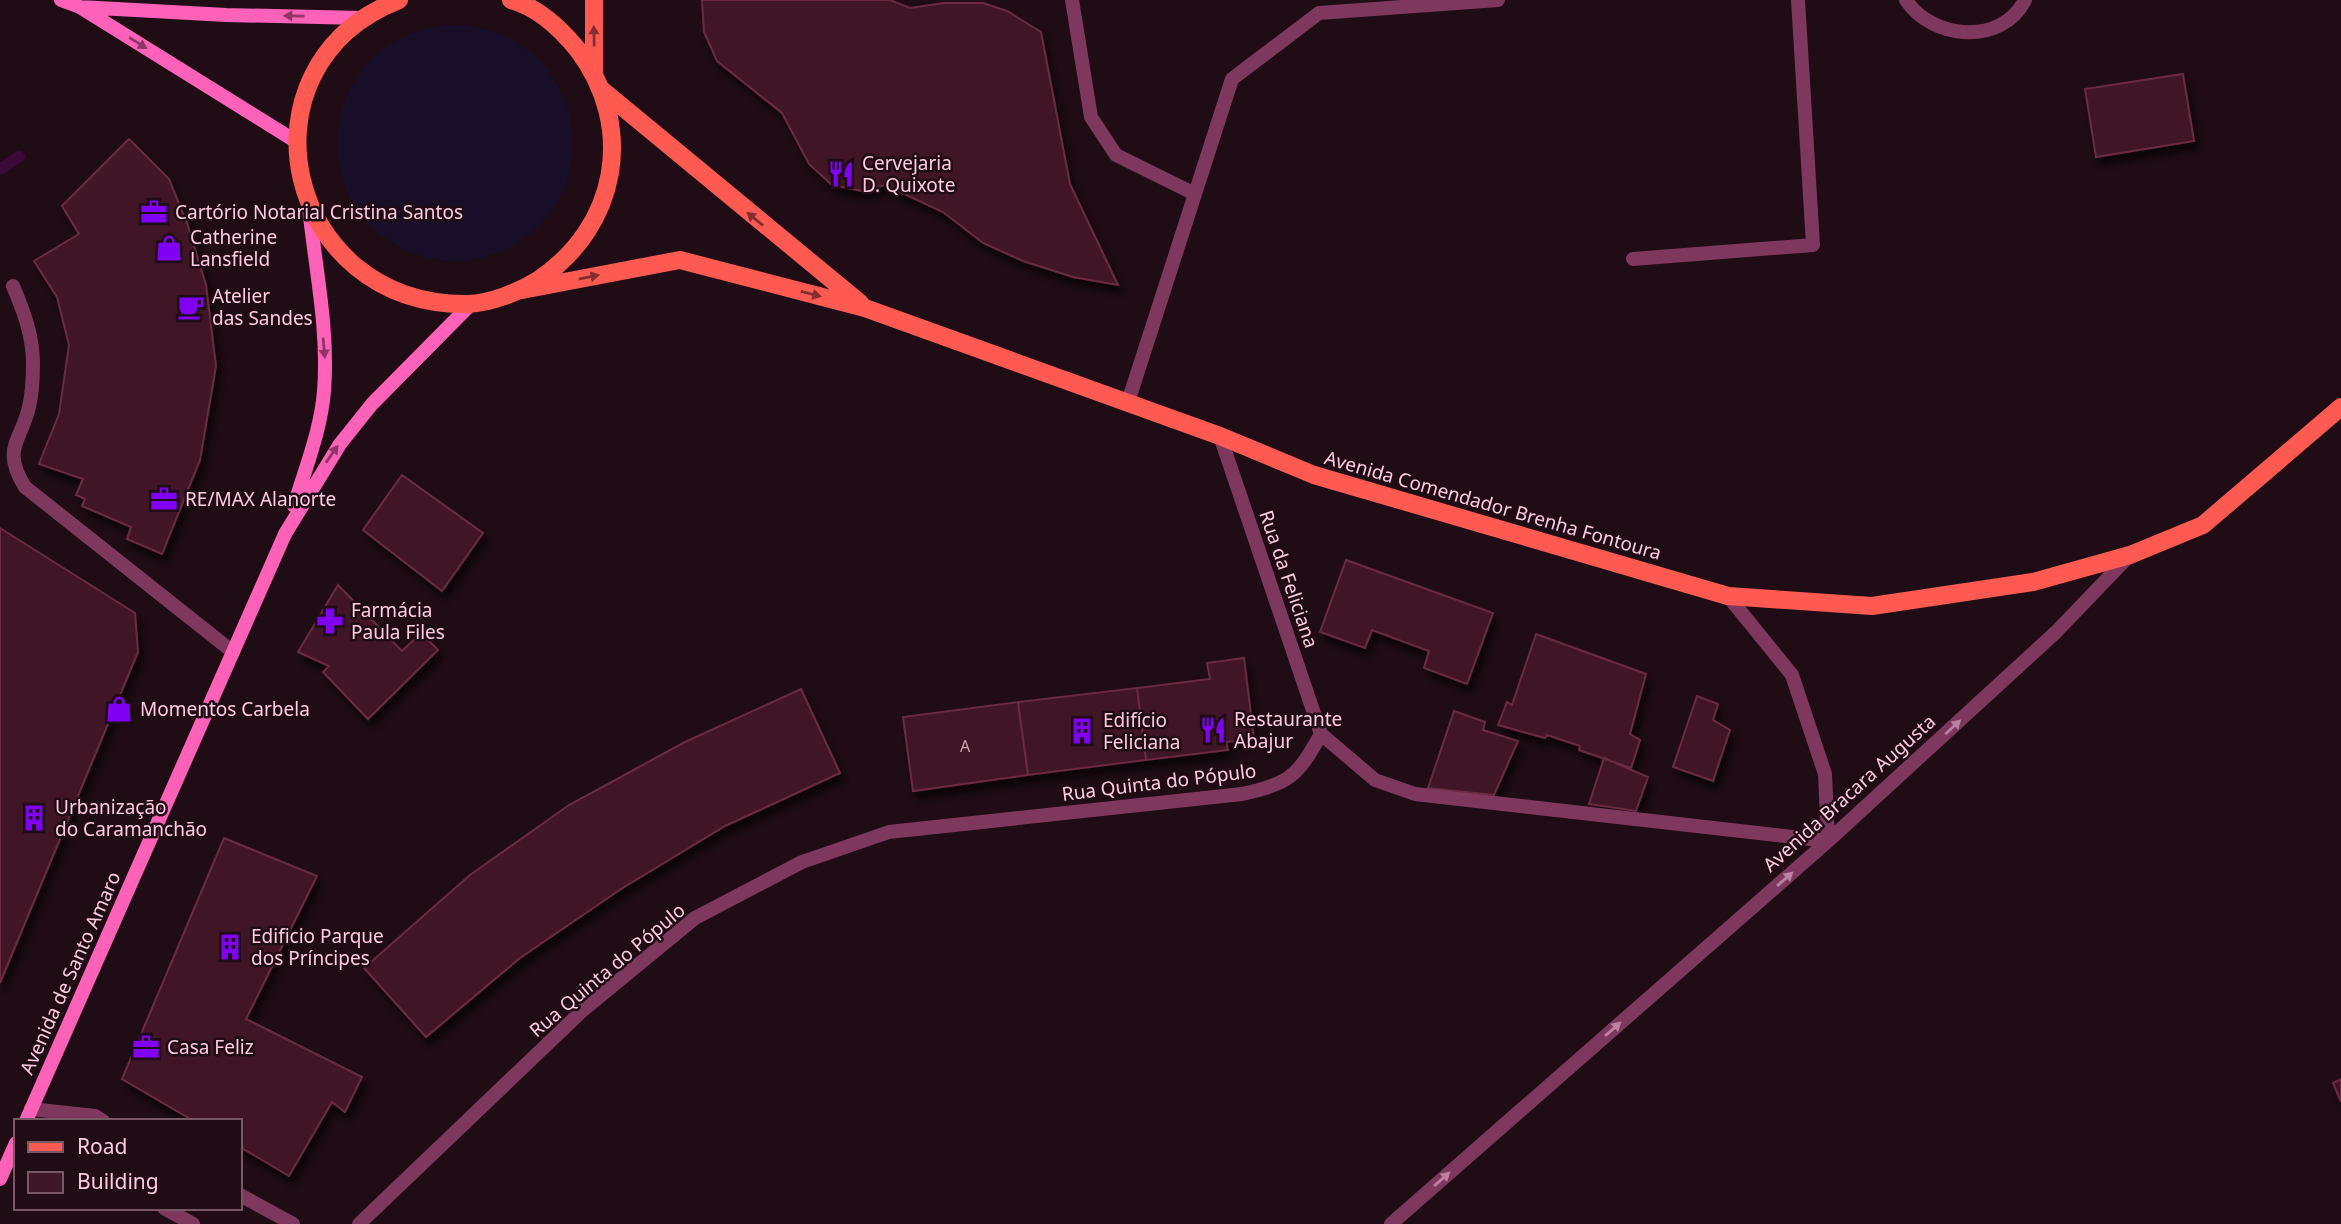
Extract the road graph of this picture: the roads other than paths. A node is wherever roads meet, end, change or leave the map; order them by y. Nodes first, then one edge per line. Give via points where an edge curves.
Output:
1 (61, 0) edge
2 (399, 0) edge
3 (511, 0) edge
4 (594, 0) edge
5 (1072, 0) edge
6 (1499, 0) edge
7 (1798, 0) edge
8 (1906, 0) edge
9 (2025, 0) edge
10 (80, 7) junction
11 (374, 9) edge
12 (594, 72) junction
13 (602, 90) junction
14 (297, 142) junction
15 (1195, 194) junction
16 (309, 207) junction
17 (1633, 259) dead end
18 (13, 286) dead end
19 (522, 290) junction
20 (471, 304) junction
21 (865, 308) junction
22 (1128, 402) junction
23 (2341, 407) edge
24 (1220, 436) junction
25 (285, 534) junction
26 (2130, 555) junction
27 (1728, 596) junction
28 (233, 652) junction
29 (1321, 734) junction
30 (1828, 841) junction
31 (32, 1117) edge
32 (100, 1119) edge
33 (14, 1148) edge
34 (0, 1179) edge
35 (242, 1196) edge
36 (168, 1210) edge
37 (1396, 1222) edge
38 (193, 1224) edge
39 (293, 1224) edge
40 (359, 1224) edge

1 - 10 main road
2 - 11 main road
3 - 12 main road via 564,32
12 -> 4 main road
5 - 15 street via 1091,117 1116,155
6 - 15 street via 1319,13 1232,79
7 - 17 street via 1813,245
8 - 9 street via 1933,26 1956,33 1981,32 2004,22
11 -> 10 main road via 226,15
10 -> 14 main road
11 - 14 main road via 328,52 305,94
12 - 13 main road
13 - 19 main road via 613,136 605,194 591,227 562,264
21 -> 13 main road, Avenida Comendador Brenha Fontoura
14 - 16 main road via 299,175
15 - 22 street
16 - 20 main road via 336,250 374,282 421,301
16 -> 25 main road via 325,354 324,392
18 - 28 street via 29,324 33,363 29,408 14,441 15,470 25,487
19 - 20 main road
19 -> 21 main road, Avenida Comendador Brenha Fontoura via 680,260
25 -> 20 main road via 321,471 356,423
21 - 22 main road, Avenida Comendador Brenha Fontoura
22 - 24 main road, Avenida Comendador Brenha Fontoura
23 - 26 main road, Avenida Bracara Augusta via 2203,526
24 - 27 main road, Avenida Comendador Brenha Fontoura via 1314,475
24 - 29 street, Rua da Feliciana
25 - 28 main road, Avenida de Santo Amaro
26 - 27 main road, Avenida Comendador Brenha Fontoura via 2033,582 1872,606
30 -> 26 street, Avenida Bracara Augusta via 2056,632
27 - 30 street via 1793,675 1825,774
28 - 31 main road, Avenida de Santo Amaro
29 - 30 street via 1375,780 1415,794
29 - 40 street, Rua Quinta do Pópulo via 1305,762 1279,785 1242,794 889,832 802,862 695,918 583,1010
37 -> 30 street, Avenida Bracara Augusta
31 - 32 street
33 - 34 main road
35 - 39 street
36 - 38 street

